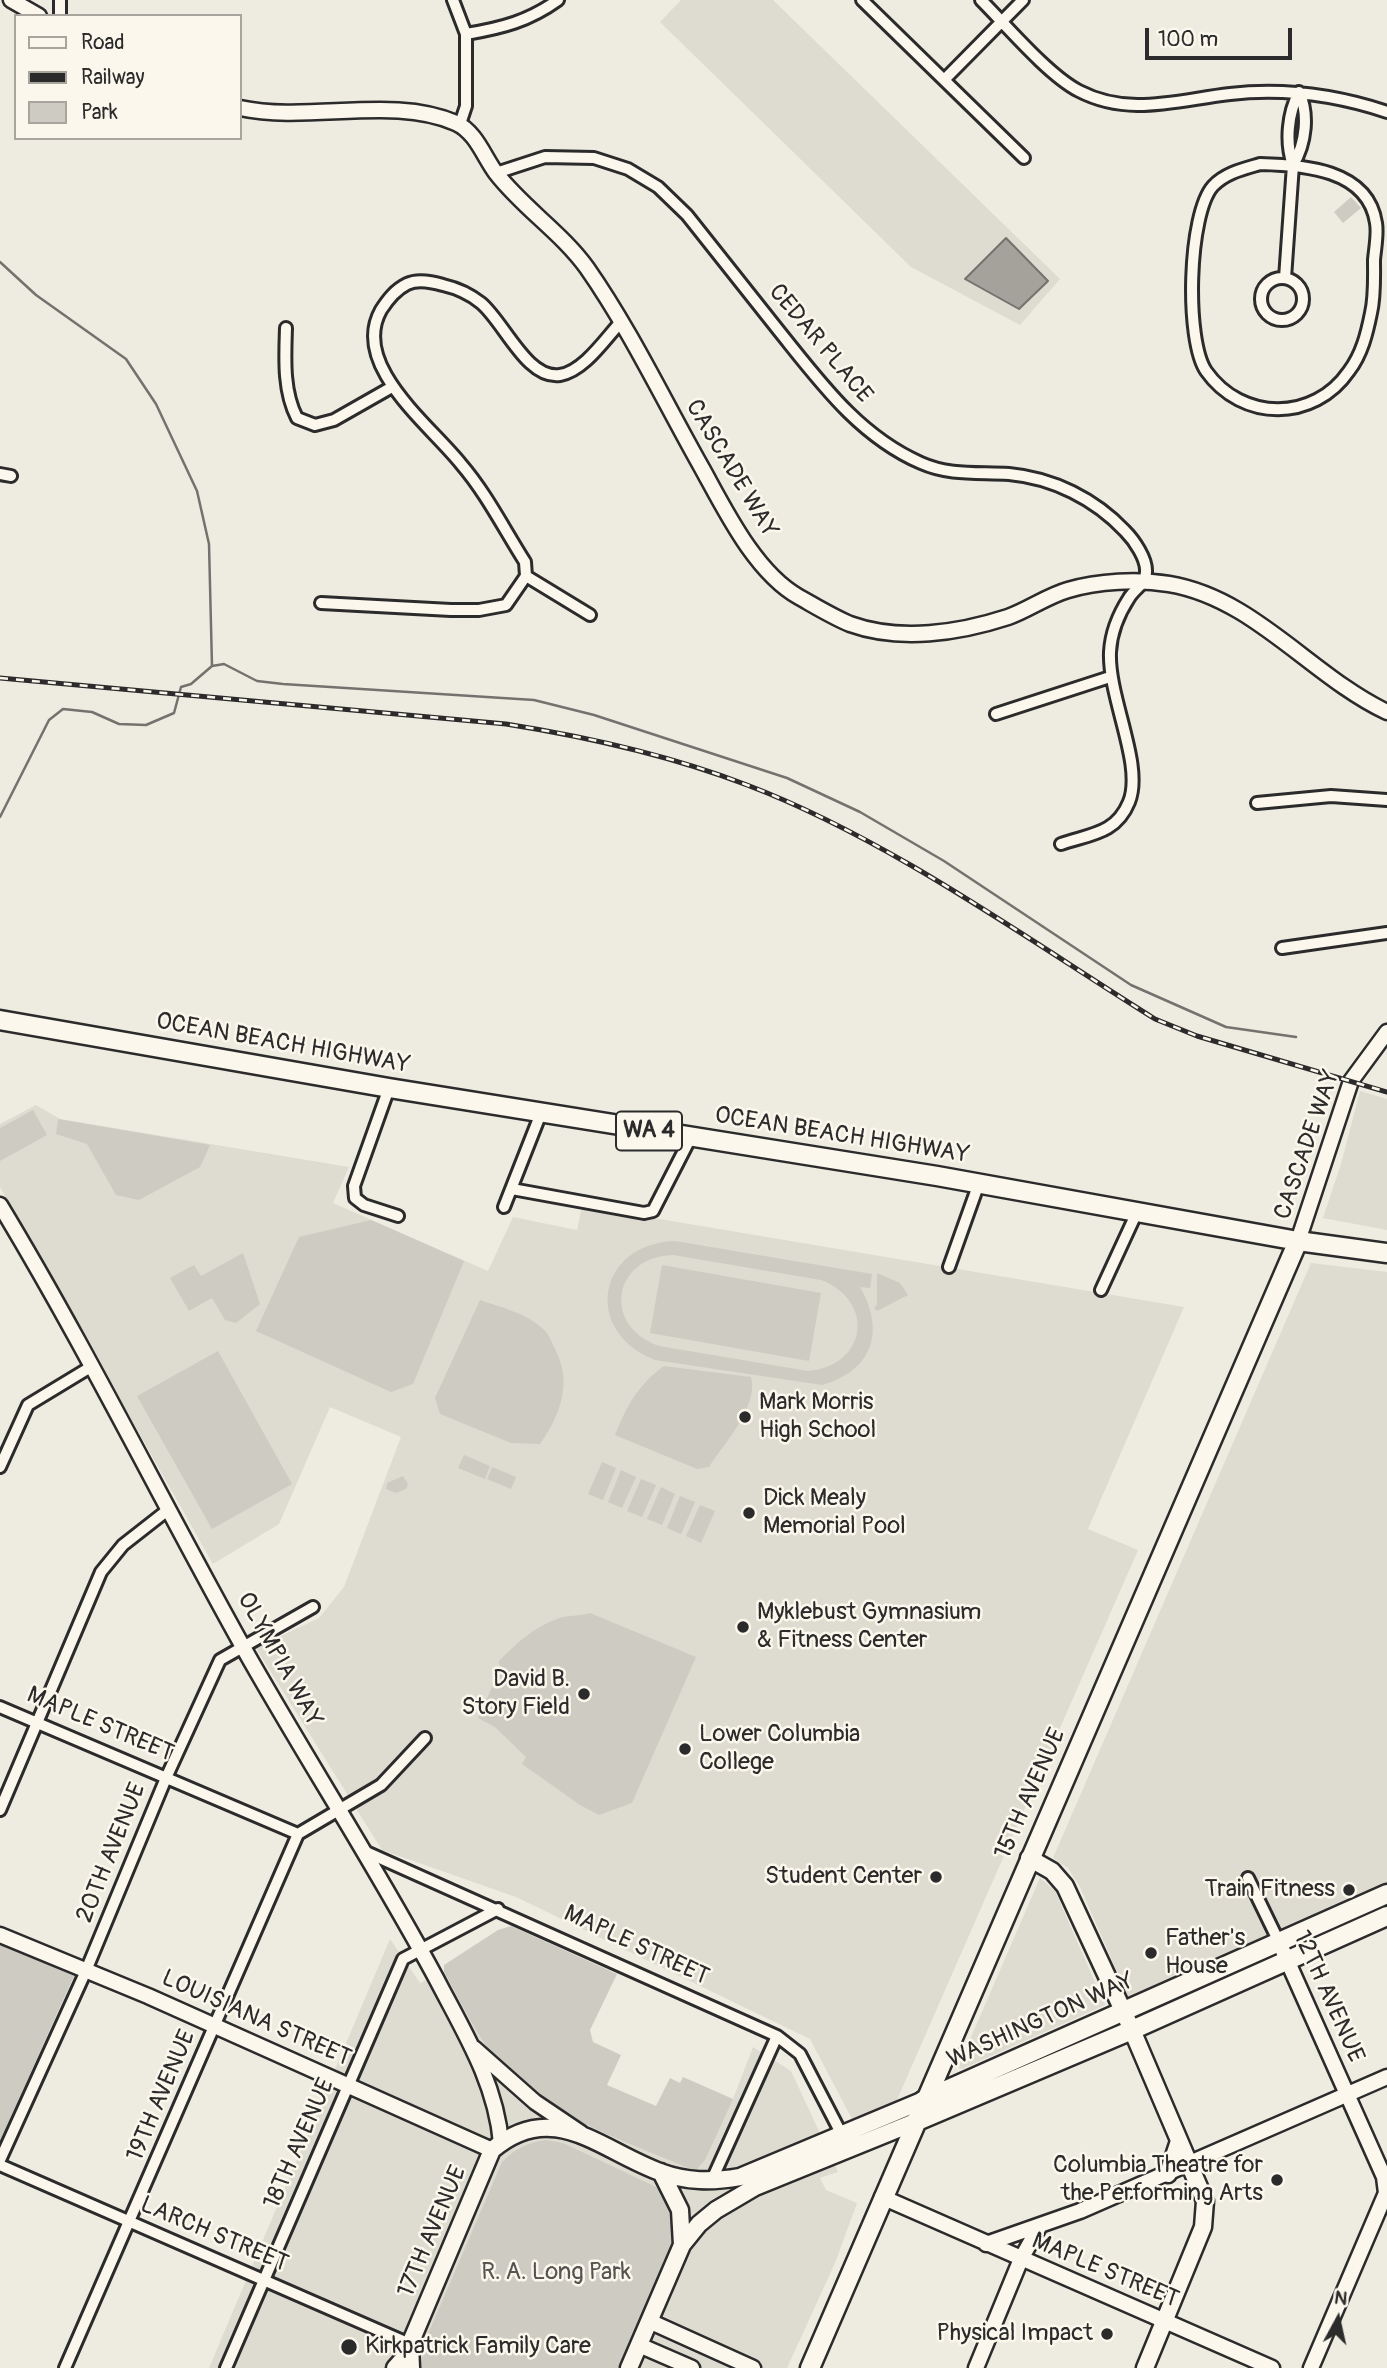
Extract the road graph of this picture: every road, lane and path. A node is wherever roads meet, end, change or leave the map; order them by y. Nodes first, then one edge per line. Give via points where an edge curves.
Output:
1 (11, 0) edge
2 (453, 0) edge
3 (558, 0) edge
4 (862, 0) edge
5 (981, 0) edge
6 (1023, 0) edge
7 (36, 14) edge
8 (1003, 23) junction
9 (466, 34) junction
10 (944, 80) junction
11 (1299, 92) junction
12 (242, 108) edge
13 (1387, 112) edge
14 (460, 124) junction
15 (1024, 159) dead end
16 (1293, 165) junction
17 (496, 173) junction
18 (1285, 278) junction
19 (620, 323) junction
20 (286, 328) dead end
21 (392, 387) junction
22 (526, 576) junction
23 (1144, 581) junction
24 (321, 603) dead end
25 (590, 615) dead end
26 (1110, 677) junction
27 (1387, 712) edge
28 (996, 714) dead end
29 (1387, 800) edge
30 (1257, 803) dead end
31 (1061, 844) dead end
32 (1387, 933) edge
33 (1282, 948) dead end
34 (0, 1020) edge
35 (1387, 1032) edge
36 (389, 1088) junction
37 (541, 1113) junction
38 (691, 1137) junction
39 (979, 1183) junction
40 (512, 1189) junction
41 (0, 1205) edge
42 (504, 1206) dead end
43 (1137, 1212) junction
44 (398, 1216) dead end
45 (1298, 1241) junction
46 (1387, 1253) edge
47 (949, 1267) dead end
48 (1101, 1290) dead end
49 (89, 1368) junction
50 (0, 1466) edge
51 (169, 1509) junction
52 (313, 1607) dead end
53 (242, 1646) junction
54 (0, 1707) edge
55 (35, 1722) junction
56 (425, 1738) dead end
57 (166, 1778) junction
58 (0, 1810) edge
59 (338, 1812) junction
60 (298, 1834) junction
61 (364, 1850) junction
62 (1028, 1858) junction
63 (1248, 1878) dead end
64 (1387, 1894) edge
65 (498, 1909) junction
66 (1387, 1916) edge
67 (0, 1935) edge
68 (1279, 1942) junction
69 (421, 1950) junction
70 (1288, 1961) junction
71 (85, 1973) junction
72 (1123, 2010) junction
73 (215, 2027) junction
74 (1132, 2030) junction
75 (777, 2036) junction
76 (473, 2047) junction
77 (1387, 2077) edge
78 (349, 2084) junction
79 (1346, 2095) junction
80 (924, 2100) junction
81 (915, 2122) junction
82 (581, 2133) junction
83 (842, 2135) junction
84 (1179, 2141) junction
85 (497, 2146) junction
86 (0, 2160) edge
87 (0, 2165) edge
88 (1192, 2165) junction
89 (660, 2172) junction
90 (1168, 2174) junction
91 (711, 2182) junction
92 (1387, 2193) edge
93 (882, 2197) junction
94 (130, 2222) junction
95 (1039, 2227) junction
96 (682, 2245) junction
97 (986, 2245) junction
98 (1021, 2259) junction
99 (264, 2280) junction
100 (649, 2321) junction
101 (1165, 2321) junction
102 (639, 2345) junction
103 (411, 2347) junction
104 (65, 2368) edge
105 (226, 2368) edge
106 (395, 2368) edge
107 (411, 2368) edge
108 (629, 2368) edge
109 (692, 2368) edge
110 (753, 2368) edge
111 (810, 2368) edge
112 (976, 2368) edge
113 (1145, 2368) edge
114 (1272, 2368) edge
115 (1311, 2368) edge

1 - 7 street
2 - 9 street
3 - 9 street via 536,16
4 - 10 street
5 - 8 street
6 - 8 street
8 - 10 street
8 - 11 street via 1077,90 1110,103 1145,107 1231,94
9 - 14 street via 466,106
10 - 15 street
11 - 13 street
11 - 16 street via 1306,107 1302,150
12 - 14 street via 311,114 426,113
14 - 17 street, CASCADE WAY
16 - 16 street via 1260,164 1232,172 1212,187 1201,214 1192,274 1195,343 1206,371 1247,405 1273,411 1302,408 1330,392 1349,372 1366,339 1373,308 1376,222 1366,195 1345,178
16 - 18 street
17 - 19 street, CASCADE WAY via 586,266
17 - 23 street, CEDAR PLACE via 544,158 594,158 648,181 687,215 837,402 878,440 922,464 961,474 1010,474 1051,483 1092,501 1132,541 1143,558
18 - 18 street via 1270,281 1260,299 1266,313 1279,320 1292,317 1303,302 1301,289
19 - 21 street via 578,366 561,375 542,372 526,361 481,303 445,285 409,283 389,298 377,318 373,341
19 - 23 street, CASCADE WAY via 747,547 793,594 852,624 905,634 962,630 1011,616 1068,590
20 - 21 street via 285,366 297,418 316,425 334,420
21 - 22 street via 463,466 525,562
22 - 24 street via 506,605 479,610
22 - 25 street
23 - 26 street via 1130,595 1115,623
23 - 27 street, CASCADE WAY via 1212,596 1333,682
26 - 28 street
26 - 31 street via 1133,771 1130,800 1118,823 1098,835
29 - 30 street via 1331,796
32 - 33 street
34 - 36 main road, OCEAN BEACH HIGHWAY / WA 4
35 - 45 street, CASCADE WAY via 1351,1081
36 - 37 main road, OCEAN BEACH HIGHWAY / WA 4
36 - 44 street via 355,1186 355,1198
37 - 38 main road, OCEAN BEACH HIGHWAY / WA 4
37 - 40 street
38 - 39 main road, OCEAN BEACH HIGHWAY / WA 4
38 - 40 street via 658,1205 644,1213
39 - 43 main road, OCEAN BEACH HIGHWAY / WA 4
39 - 47 street
40 - 42 street
41 - 49 street, OLYMPIA WAY
43 - 45 main road, OCEAN BEACH HIGHWAY / WA 4
43 - 48 street
45 - 46 main road, OCEAN BEACH HIGHWAY / WA 4
45 - 62 main road, 15TH AVENUE
49 - 50 street via 27,1405
49 - 51 street, OLYMPIA WAY
51 - 53 street, OLYMPIA WAY
51 - 55 street via 123,1545 101,1572
52 - 53 street, 20TH AVENUE
53 - 57 street, 20TH AVENUE via 220,1660
53 - 59 street, OLYMPIA WAY
54 - 55 street, MAPLE STREET
55 - 57 street, MAPLE STREET
55 - 58 street
56 - 59 street via 381,1786
57 - 60 street, MAPLE STREET
57 - 71 street, 20TH AVENUE
59 - 60 street
59 - 61 street, OLYMPIA WAY
60 - 73 street, 19TH AVENUE
61 - 65 street, MAPLE STREET
61 - 69 street, OLYMPIA WAY
62 - 72 main road via 1052,1871 1065,1886
62 - 80 main road, 15TH AVENUE
63 - 68 street, 12TH AVENUE
64 - 68 main road, WASHINGTON WAY
65 - 69 street, 18TH AVENUE
65 - 75 street, MAPLE STREET
66 - 70 main road, WASHINGTON WAY
67 - 71 street, LOUISIANA STREET
68 - 70 street, 12TH AVENUE
68 - 72 main road, WASHINGTON WAY
69 - 76 street, OLYMPIA WAY
69 - 78 street, 18TH AVENUE via 403,1959
70 - 74 main road, WASHINGTON WAY
70 - 79 street, 12TH AVENUE
71 - 73 street, LOUISIANA STREET
71 - 86 street, 20TH AVENUE
72 - 74 main road
72 - 80 main road, WASHINGTON WAY
73 - 78 street, LOUISIANA STREET
73 - 94 street, 19TH AVENUE
74 - 81 main road, WASHINGTON WAY
74 - 84 main road
75 - 83 street, MAPLE STREET via 800,2054
75 - 91 street
76 - 82 street via 536,2102
76 - 85 street, OLYMPIA WAY via 496,2106
77 - 79 street
78 - 85 street, LOUISIANA STREET
78 - 99 street, 18TH AVENUE
79 - 88 street
79 - 92 street, 12TH AVENUE via 1382,2171
80 - 81 main road, 15TH AVENUE
80 - 83 main road, WASHINGTON WAY
81 - 93 main road, 15TH AVENUE
81 - 96 main road, WASHINGTON WAY via 766,2182 716,2210
82 - 85 main road via 544,2126 523,2130
82 - 89 main road
83 - 91 main road, WASHINGTON WAY via 740,2177
84 - 88 main road
84 - 90 main road
85 - 103 main road, 17TH AVENUE
87 - 94 street, LARCH STREET
88 - 90 street
88 - 101 main road via 1206,2212
89 - 91 main road
89 - 96 main road via 680,2210
90 - 95 street
92 - 115 street, 12TH AVENUE
93 - 97 street, MAPLE STREET
93 - 111 main road, 15TH AVENUE
94 - 99 street, LARCH STREET
94 - 104 street, 19TH AVENUE
95 - 97 street
95 - 98 street
96 - 100 main road
97 - 98 street, MAPLE STREET
98 - 101 street, MAPLE STREET
98 - 112 street
99 - 103 street, LARCH STREET
99 - 105 street, 18TH AVENUE
100 - 102 main road
100 - 110 street
101 - 113 main road
101 - 114 street, MAPLE STREET
102 - 108 main road
102 - 109 street
103 - 106 main road
103 - 107 main road, 17TH AVENUE

